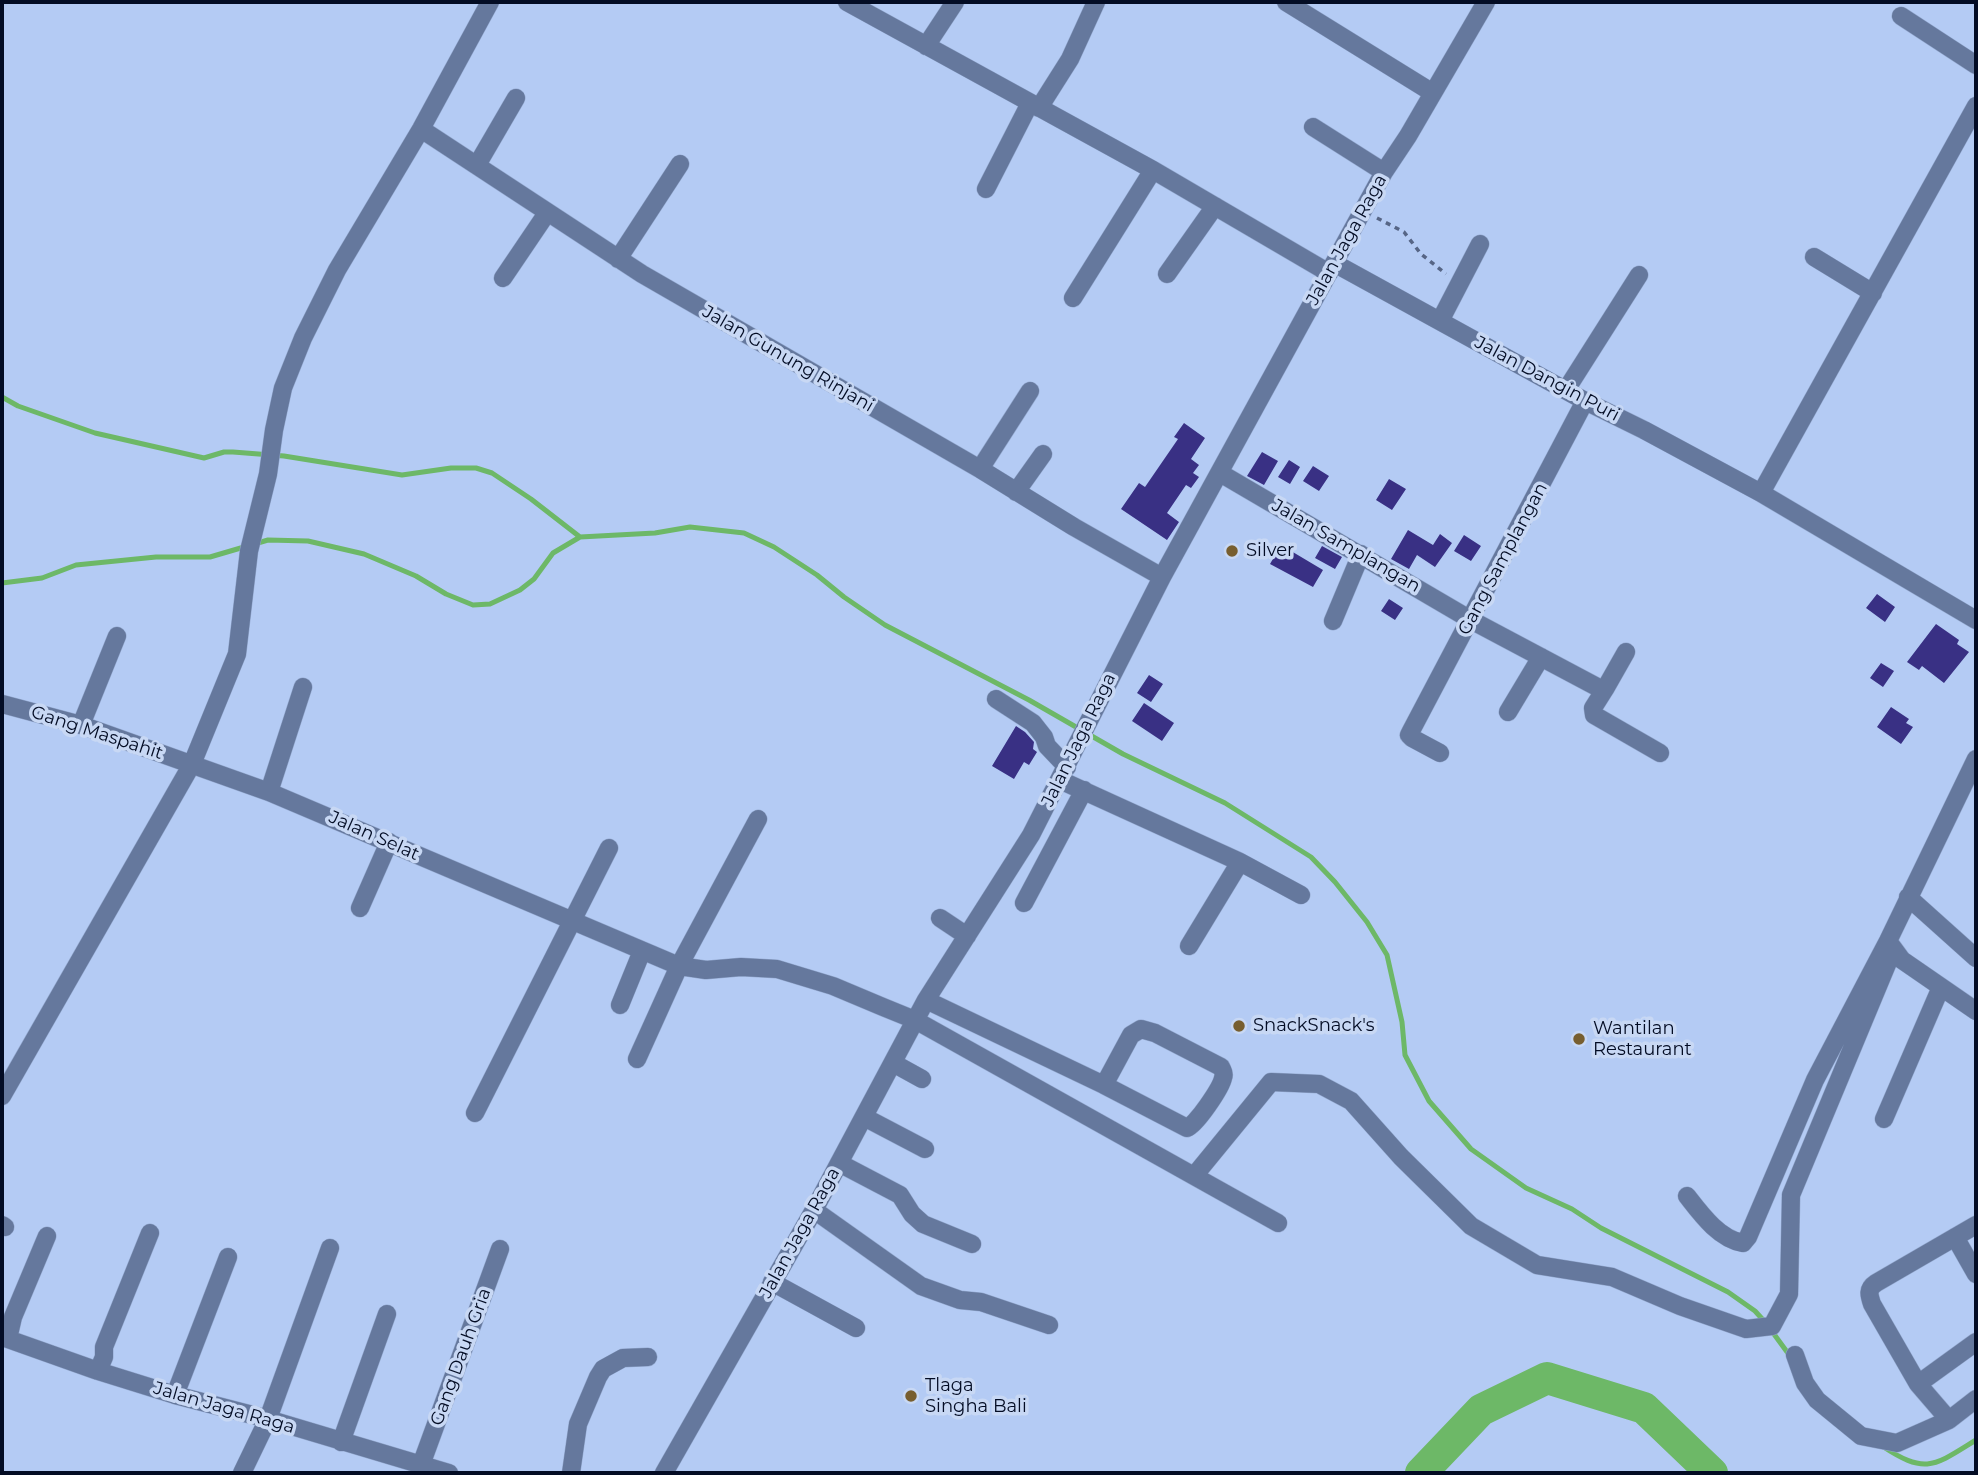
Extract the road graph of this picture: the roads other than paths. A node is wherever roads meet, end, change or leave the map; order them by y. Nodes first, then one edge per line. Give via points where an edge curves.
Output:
1 (490, 2) edge
2 (847, 2) edge
3 (955, 2) edge
4 (1096, 2) edge
5 (1286, 2) edge
6 (1486, 2) edge
7 (869, 7) edge
8 (1901, 16) dead end
9 (926, 46) junction
10 (1976, 65) edge
11 (1433, 93) junction
12 (516, 98) dead end
13 (1034, 106) junction
14 (1974, 117) edge
15 (1313, 127) dead end
16 (421, 129) junction
17 (680, 164) dead end
18 (477, 165) junction
19 (1153, 170) junction
20 (1384, 172) junction
21 (986, 189) dead end
22 (1215, 206) junction
23 (547, 212) junction
24 (1480, 244) dead end
25 (1814, 257) dead end
26 (618, 259) junction
27 (1332, 268) junction
28 (1167, 275) dead end
29 (1639, 275) dead end
30 (503, 278) dead end
31 (1873, 293) junction
32 (1073, 298) dead end
33 (1440, 321) junction
34 (1566, 390) junction
35 (1030, 391) dead end
36 (1585, 401) junction
37 (1043, 454) dead end
38 (980, 469) junction
39 (1220, 473) junction
40 (1016, 492) junction
41 (1761, 493) junction
42 (1361, 554) junction
43 (1162, 577) junction
44 (1471, 620) junction
45 (1976, 620) edge
46 (1334, 621) dead end
47 (117, 636) dead end
48 (1626, 652) dead end
49 (1541, 657) junction
50 (303, 687) dead end
51 (1605, 689) junction
52 (996, 699) dead end
53 (2, 704) edge
54 (1508, 712) dead end
55 (81, 725) junction
56 (1440, 752) dead end
57 (1660, 753) dead end
58 (1976, 758) edge
59 (192, 764) junction
60 (1066, 767) junction
61 (1084, 790) junction
62 (270, 792) junction
63 (758, 820) dead end
64 (388, 842) junction
65 (609, 848) dead end
66 (1240, 862) junction
67 (1301, 895) dead end
68 (1908, 897) junction
69 (1024, 903) dead end
70 (360, 908) dead end
71 (940, 918) dead end
72 (572, 922) junction
73 (967, 936) junction
74 (1890, 945) junction
75 (1189, 946) dead end
76 (642, 951) junction
77 (1976, 958) edge
78 (679, 966) junction
79 (1941, 987) junction
80 (926, 1000) junction
81 (620, 1005) dead end
82 (1976, 1012) edge
83 (915, 1020) junction
84 (638, 1059) dead end
85 (893, 1062) junction
86 (922, 1079) dead end
87 (1104, 1085) junction
88 (2, 1096) edge
89 (475, 1113) dead end
90 (864, 1117) junction
91 (1884, 1119) dead end
92 (925, 1149) dead end
93 (839, 1163) junction
94 (1194, 1176) junction
95 (1687, 1196) dead end
96 (814, 1210) junction
97 (1278, 1223) dead end
98 (1976, 1225) edge
99 (150, 1233) dead end
100 (47, 1236) dead end
101 (1955, 1237) junction
102 (972, 1244) dead end
103 (330, 1248) dead end
104 (500, 1249) dead end
105 (228, 1257) dead end
106 (1976, 1274) edge
107 (772, 1282) junction
108 (387, 1314) dead end
109 (1049, 1325) dead end
110 (856, 1328) dead end
111 (5, 1338) edge
112 (1976, 1342) edge
113 (1795, 1355) dead end
114 (648, 1357) dead end
115 (98, 1371) junction
116 (1918, 1384) junction
117 (175, 1395) junction
118 (1976, 1399) edge
119 (268, 1419) junction
120 (1949, 1420) junction
121 (341, 1442) junction
122 (421, 1465) junction
123 (242, 1473) edge
124 (449, 1473) edge
125 (571, 1473) edge
126 (664, 1473) edge

1 - 16 street
2 - 7 street, Jalan Dangin Puri
3 - 9 street
4 - 13 street via 1070,59
5 - 11 street
6 - 11 street, Jalan Jaga Raga
7 - 9 street, Jalan Dangin Puri
8 - 10 street
9 - 13 street, Jalan Dangin Puri
11 - 20 street, Jalan Jaga Raga
12 - 18 street
13 - 19 street, Jalan Dangin Puri
13 - 21 street
14 - 31 street via 1924,196
15 - 20 street
16 - 18 street, Jalan Gunung Rinjani
16 - 59 street via 337,270 283,388 249,551 237,654
17 - 26 street
18 - 23 street, Jalan Gunung Rinjani
19 - 22 street, Jalan Dangin Puri
19 - 32 street
20 - 27 street, Jalan Jaga Raga
22 - 27 street, Jalan Dangin Puri
22 - 28 street
23 - 26 street, Jalan Gunung Rinjani
23 - 30 street
24 - 33 street
25 - 31 street
26 - 38 street, Jalan Gunung Rinjani
27 - 33 street, Jalan Dangin Puri
27 - 39 street, Jalan Jaga Raga
29 - 34 street
31 - 41 street
33 - 34 street, Jalan Dangin Puri
34 - 36 street, Jalan Dangin Puri
35 - 38 street
36 - 41 street, Jalan Dangin Puri
36 - 44 street, Gang Samplangan
37 - 40 street
38 - 40 street, Jalan Gunung Rinjani
39 - 42 street, Jalan Samplangan
39 - 43 street, Jalan Jaga Raga
40 - 43 street, Jalan Gunung Rinjani
41 - 45 street, Jalan Dangin Puri
42 - 44 street, Jalan Samplangan
42 - 46 street
43 - 60 street, Jalan Jaga Raga
44 - 49 street, Jalan Samplangan
44 - 56 street, Gang Samplangan via 1409,735
47 - 55 street
48 - 51 street
49 - 51 street, Jalan Samplangan
49 - 54 street
50 - 62 street
51 - 57 street via 1592,708 1594,715
52 - 60 street via 1033,723
53 - 55 street, Gang Maspahit
55 - 59 street, Gang Maspahit
58 - 68 street
59 - 62 street, Jalan Selat
59 - 88 street
60 - 61 street
60 - 73 street, Jalan Jaga Raga via 1031,835
61 - 66 street
61 - 69 street
62 - 64 street, Jalan Selat
63 - 78 street
64 - 70 street
64 - 72 street, Jalan Selat
65 - 72 street
66 - 67 street
66 - 75 street
68 - 74 street
68 - 77 street
71 - 73 street
72 - 76 street, Jalan Selat
72 - 89 street
73 - 80 street, Jalan Jaga Raga
74 - 79 street via 1911,967
74 - 94 street via 1791,1195 1789,1294 1772,1326 1746,1329 1612,1278 1537,1265 1471,1226 1351,1101 1319,1084 1271,1082
74 - 95 street via 1815,1080 1748,1237 1743,1243 1730,1239 1713,1227
76 - 78 street, Jalan Selat
76 - 81 street
78 - 83 street, Jalan Selat via 706,971 777,969
78 - 84 street
79 - 82 street
79 - 91 street
80 - 83 street, Jalan Jaga Raga
80 - 87 street
83 - 85 street, Jalan Jaga Raga
83 - 94 street, Jalan Selat
85 - 86 street
85 - 90 street, Jalan Jaga Raga
87 - 87 street via 1187,1128 1209,1102 1224,1073 1221,1067 1141,1028 1131,1035
90 - 92 street
90 - 93 street, Jalan Jaga Raga
93 - 96 street, Jalan Jaga Raga
93 - 102 street via 900,1195 923,1224
94 - 97 street, Jalan Selat
96 - 107 street, Jalan Jaga Raga
96 - 109 street via 921,1286
98 - 101 street
99 - 115 street
100 - 111 street
101 - 106 street
101 - 116 street via 1870,1288 1868,1294
103 - 119 street
104 - 122 street, Gang Dauh Gria
105 - 117 street
107 - 110 street
107 - 126 street, Jalan Jaga Raga
108 - 121 street
111 - 115 street, Jalan Jaga Raga
112 - 116 street
113 - 120 street via 1817,1400 1861,1436 1897,1443
114 - 125 street via 623,1359 603,1369 578,1424
115 - 117 street, Jalan Jaga Raga
116 - 120 street
117 - 119 street, Jalan Jaga Raga
118 - 120 street
119 - 121 street, Jalan Jaga Raga
119 - 123 street
121 - 122 street, Jalan Jaga Raga
122 - 124 street, Jalan Jaga Raga

